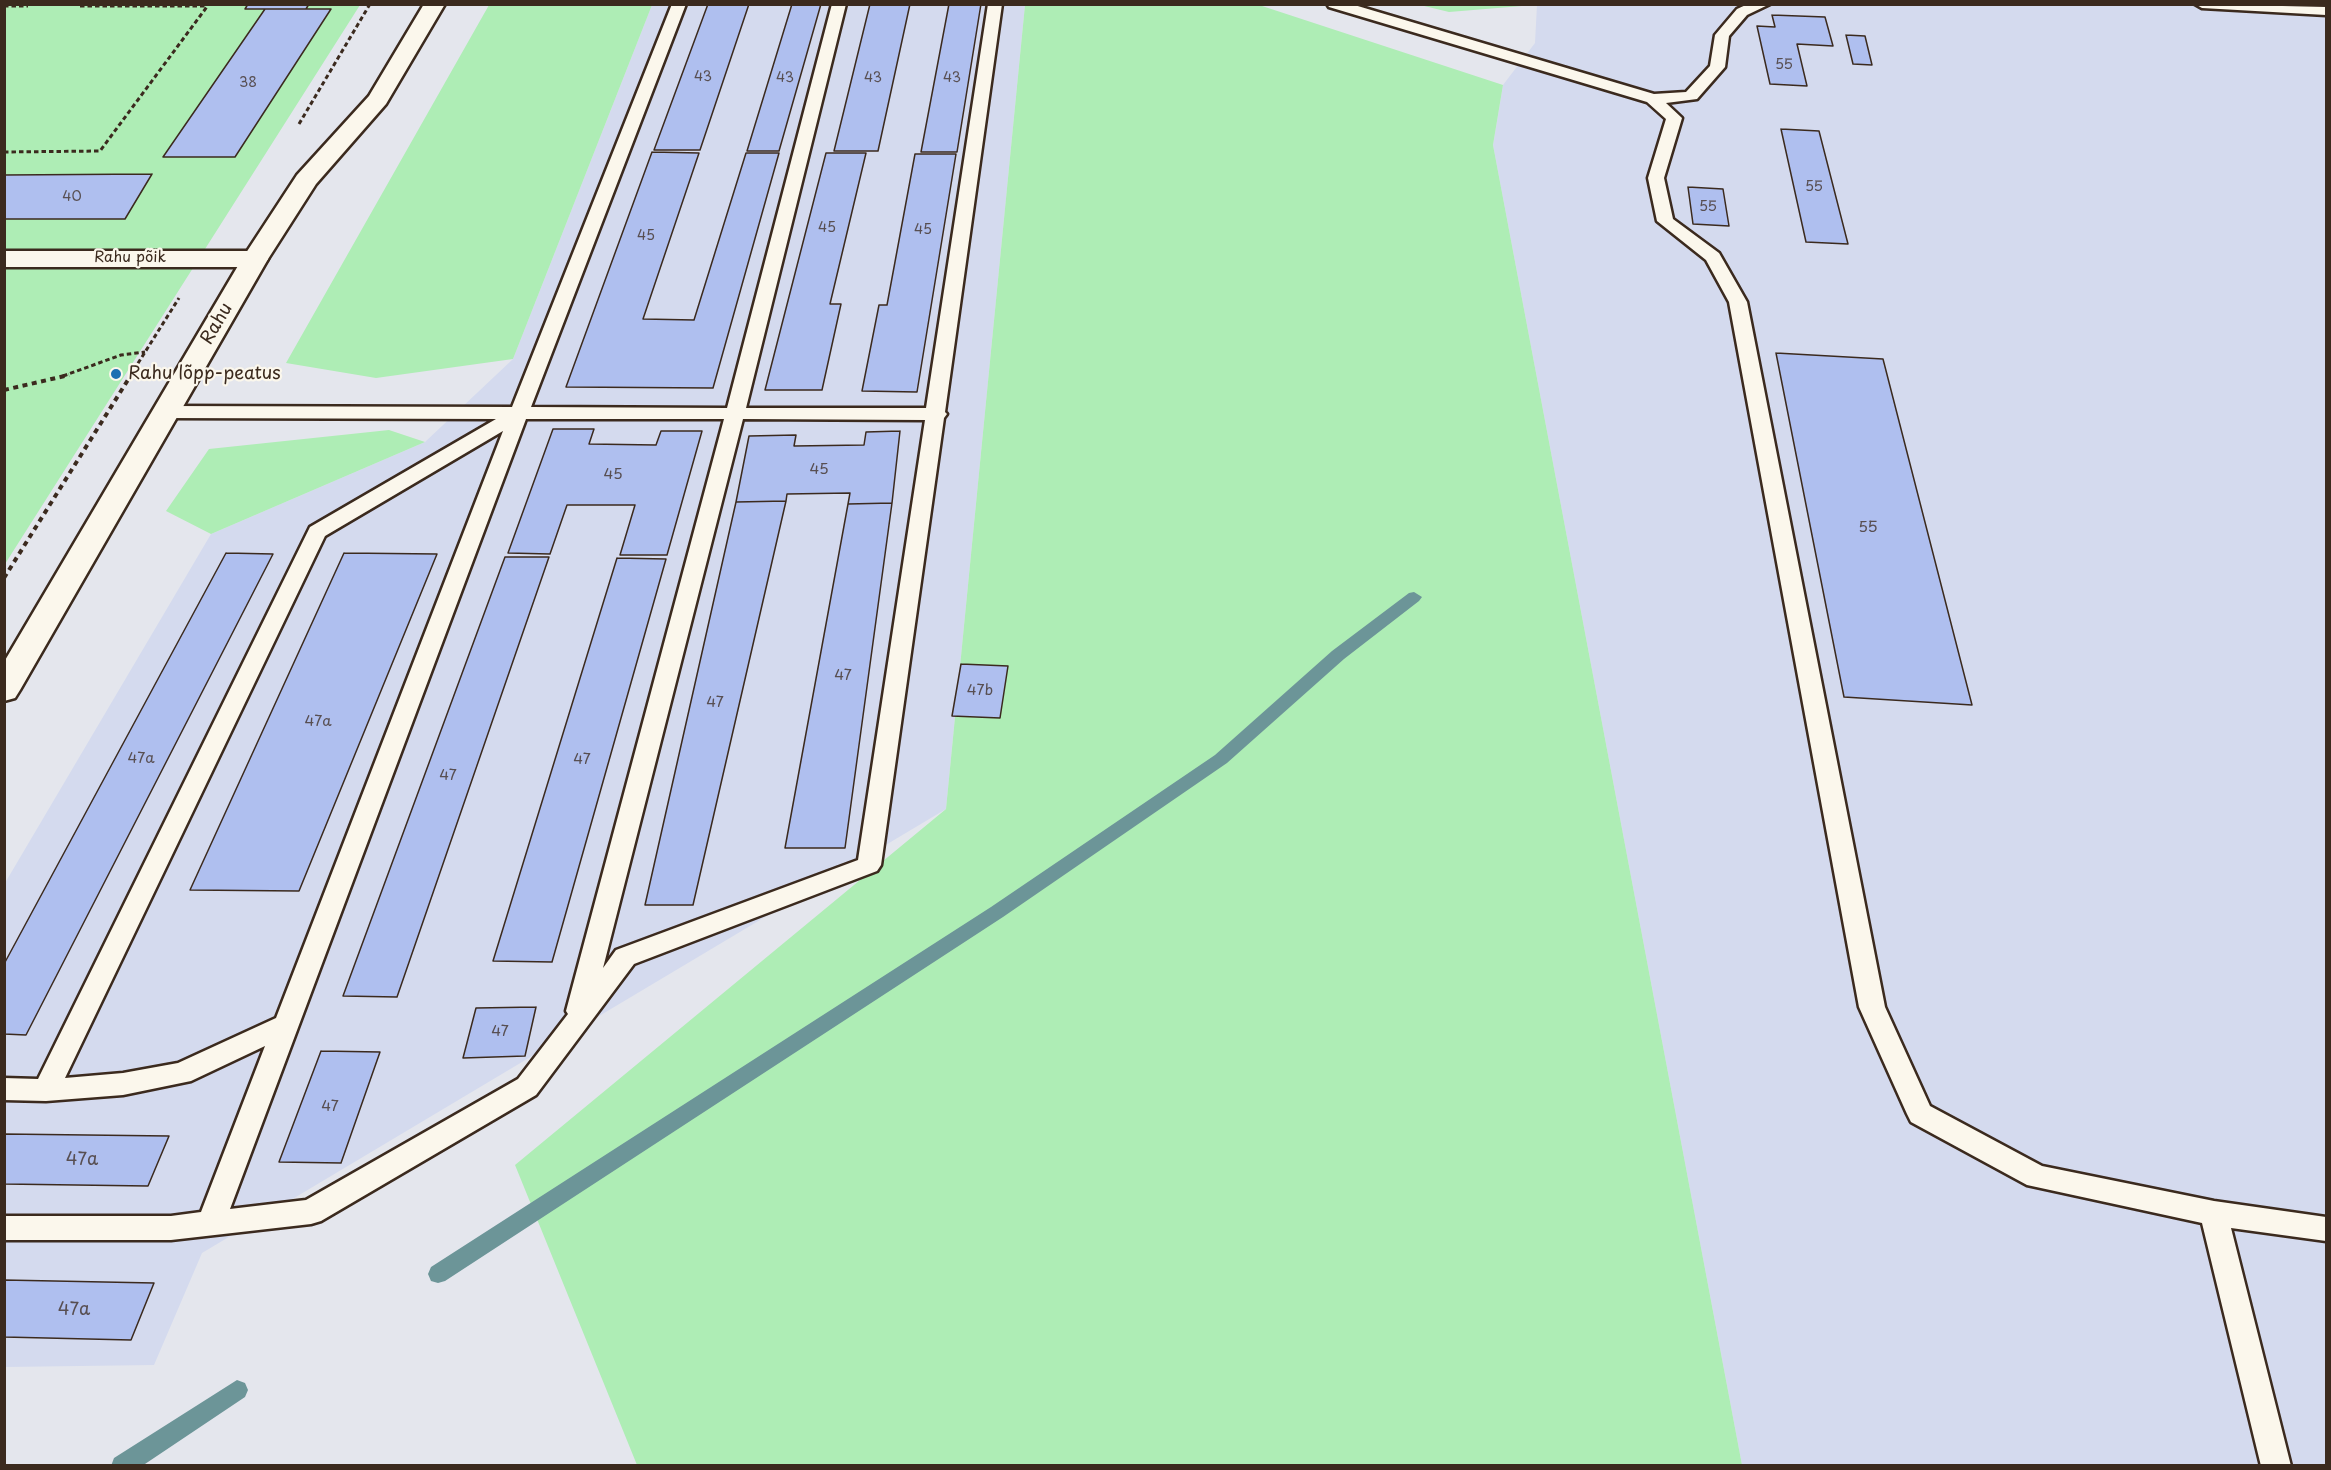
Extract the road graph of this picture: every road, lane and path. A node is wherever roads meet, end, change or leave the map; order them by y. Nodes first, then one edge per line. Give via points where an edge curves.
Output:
1 (435, 4) edge
2 (679, 4) edge
3 (839, 4) edge
4 (995, 4) edge
5 (1334, 4) edge
6 (1763, 4) edge
7 (2202, 4) edge
8 (208, 5) edge
9 (4, 6) edge
10 (28, 6) edge
11 (81, 6) edge
12 (2326, 11) edge
13 (1653, 99) junction
14 (4, 152) edge
15 (255, 259) junction
16 (7, 262) edge
17 (146, 352) dead end
18 (15, 388) junction
19 (4, 390) edge
20 (4, 395) edge
21 (166, 412) junction
22 (519, 413) junction
23 (735, 414) junction
24 (937, 414) junction
25 (4, 690) edge
26 (576, 1022) junction
27 (286, 1025) junction
28 (4, 1089) edge
29 (46, 1090) junction
30 (2214, 1213) junction
31 (211, 1224) junction
32 (4, 1228) edge
33 (2326, 1229) edge
34 (2276, 1466) edge

1 - 15 main road, Rahu via 378,99 306,180
2 - 22 lane
3 - 23 lane
4 - 24 lane
5 - 13 lane
6 - 13 lane via 1742,12 1722,35 1717,67 1691,96
7 - 12 lane
8 - 11 path
8 - 14 path via 100,151
9 - 10 path
13 - 30 lane via 1674,118 1656,178 1665,221 1713,257 1738,302 1872,1007 1920,1114 2037,1177
15 - 16 main road, Rahu põik
15 - 21 main road, Rahu
17 - 18 path via 121,354 68,375
18 - 19 path
18 - 20 path
21 - 22 lane
21 - 25 main road, Rahu
22 - 23 lane
22 - 27 lane
22 - 29 lane via 318,532
23 - 24 lane
23 - 26 lane
24 - 26 lane via 869,865 625,957
26 - 31 lane via 527,1087 311,1212
27 - 29 lane via 182,1073 123,1084
27 - 31 lane
28 - 29 lane
30 - 33 lane
30 - 34 lane
31 - 32 lane via 171,1228

